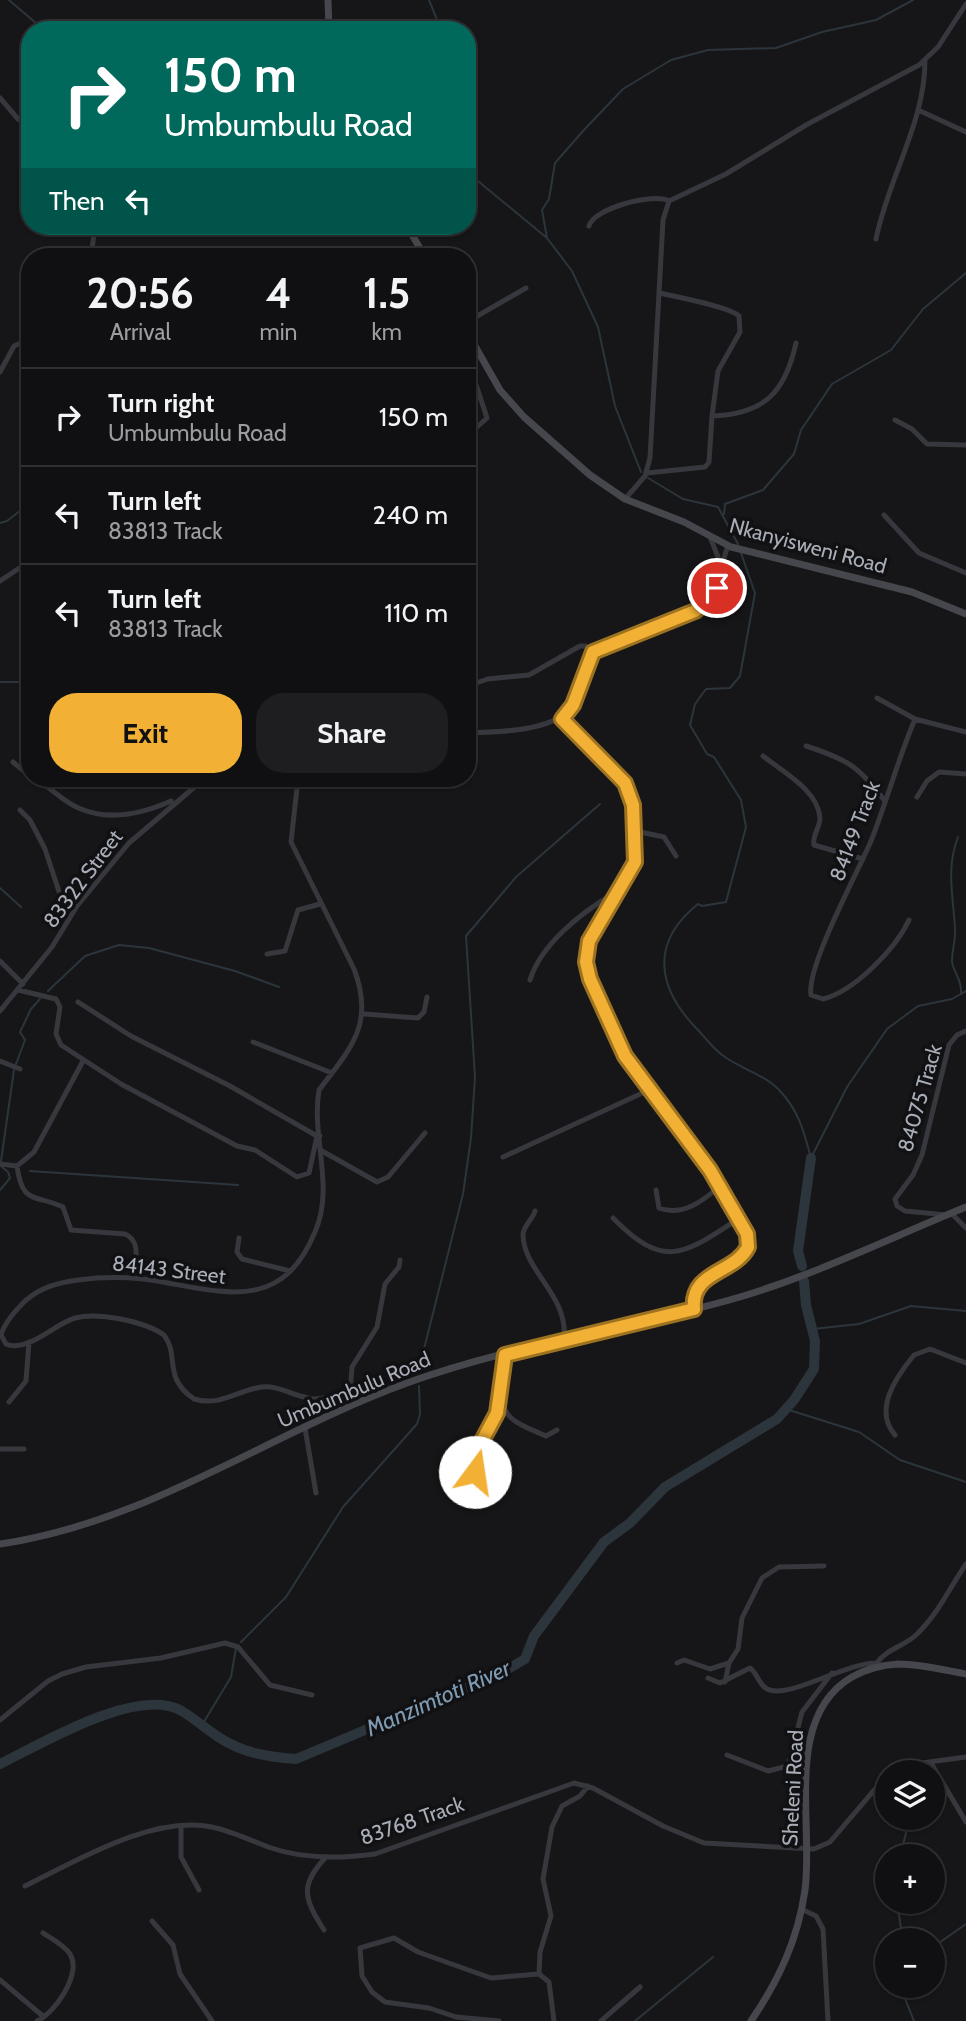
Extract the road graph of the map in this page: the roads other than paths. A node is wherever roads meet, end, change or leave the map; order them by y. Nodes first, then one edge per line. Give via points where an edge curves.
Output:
1 (328, 0) edge
2 (966, 4) edge
3 (329, 21) edge
4 (925, 61) junction
5 (0, 98) edge
6 (918, 110) junction
7 (21, 121) edge
8 (966, 132) edge
9 (668, 201) junction
10 (589, 226) dead end
11 (876, 239) dead end
12 (526, 288) dead end
13 (660, 293) junction
14 (476, 317) edge
15 (796, 343) dead end
16 (21, 344) edge
17 (476, 348) edge
18 (0, 372) edge
19 (476, 383) edge
20 (712, 416) junction
21 (895, 420) dead end
22 (476, 428) edge
23 (966, 445) edge
24 (647, 473) junction
25 (625, 499) junction
26 (884, 514) dead end
27 (710, 537) junction
28 (728, 546) junction
29 (21, 567) edge
30 (722, 568) junction
31 (966, 573) edge
32 (0, 581) edge
33 (966, 614) edge
34 (593, 652) junction
35 (476, 683) edge
36 (877, 698) dead end
37 (562, 719) junction
38 (915, 719) junction
39 (476, 732) edge
40 (966, 732) edge
41 (806, 746) dead end
42 (763, 756) dead end
43 (13, 762) dead end
44 (21, 769) edge
45 (966, 774) edge
46 (47, 787) edge
47 (193, 787) edge
48 (297, 787) edge
49 (917, 797) dead end
50 (177, 798) junction
51 (885, 800) junction
52 (20, 810) dead end
53 (635, 831) junction
54 (676, 856) dead end
55 (863, 859) junction
56 (616, 892) junction
57 (320, 904) junction
58 (68, 919) junction
59 (909, 920) dead end
60 (267, 954) dead end
61 (0, 961) edge
62 (530, 980) dead end
63 (23, 984) junction
64 (18, 990) junction
65 (427, 997) dead end
66 (78, 1002) dead end
67 (0, 1011) edge
68 (363, 1014) junction
69 (966, 1031) edge
70 (253, 1042) dead end
71 (0, 1061) edge
72 (83, 1061) junction
73 (20, 1069) dead end
74 (332, 1073) junction
75 (649, 1090) junction
76 (425, 1133) dead end
77 (318, 1136) junction
78 (322, 1152) junction
79 (503, 1157) dead end
80 (0, 1164) edge
81 (17, 1166) junction
82 (720, 1186) junction
83 (656, 1190) dead end
84 (966, 1207) edge
85 (536, 1211) dead end
86 (949, 1214) junction
87 (613, 1218) dead end
88 (738, 1219) junction
89 (966, 1228) edge
90 (239, 1238) dead end
91 (400, 1260) dead end
92 (290, 1271) junction
93 (133, 1278) junction
94 (694, 1309) junction
95 (0, 1336) edge
96 (564, 1340) junction
97 (29, 1342) junction
98 (505, 1355) junction
99 (966, 1363) edge
100 (350, 1394) junction
101 (500, 1398) junction
102 (9, 1402) dead end
103 (358, 1403) junction
104 (305, 1428) junction
105 (557, 1430) dead end
106 (895, 1435) dead end
107 (0, 1449) edge
108 (24, 1449) dead end
109 (478, 1479) dead end
110 (316, 1493) dead end
111 (0, 1544) edge
112 (966, 1564) edge
113 (824, 1566) dead end
114 (677, 1663) dead end
115 (729, 1663) junction
116 (875, 1665) junction
117 (832, 1673) junction
118 (966, 1674) edge
119 (708, 1678) dead end
120 (725, 1682) junction
121 (312, 1695) dead end
122 (0, 1720) edge
123 (727, 1755) dead end
124 (966, 1757) edge
125 (945, 1761) edge
126 (588, 1786) junction
127 (945, 1787) edge
128 (875, 1789) edge
129 (966, 1822) edge
130 (181, 1827) junction
131 (807, 1848) junction
132 (326, 1857) junction
133 (25, 1886) dead end
134 (199, 1890) dead end
135 (801, 1909) junction
136 (152, 1921) dead end
137 (324, 1930) dead end
138 (43, 1933) dead end
139 (539, 1974) junction
140 (0, 1980) edge
141 (640, 1987) dead end
142 (44, 2017) junction
143 (37, 2021) edge
144 (212, 2021) edge
145 (499, 2021) edge
146 (554, 2021) edge
147 (601, 2021) edge
148 (751, 2021) edge
149 (828, 2021) edge

1 - 3 street
2 - 4 street
4 - 6 street
4 - 9 street via 726,174
5 - 7 street
6 - 8 street
6 - 11 street via 884,202
9 - 10 street via 660,197 635,201 595,217
9 - 13 street
12 - 14 street
13 - 20 street via 727,307 739,317 740,332 718,371
13 - 24 street
15 - 20 street via 784,382 770,399 743,412
16 - 18 street via 12,349
17 - 25 street, Nkanyisweni Road via 500,390 524,417
19 - 22 street via 488,418
20 - 24 street via 705,467
21 - 23 street via 927,444
24 - 25 street
25 - 27 street, Nkanyisweni Road
26 - 31 street via 919,553
27 - 28 street, Nkanyisweni Road
27 - 30 street
28 - 30 street
28 - 33 street, Nkanyisweni Road via 912,592
29 - 32 street
30 - 34 street via 717,588 701,607
34 - 35 street via 580,646 529,675
34 - 37 street via 573,705
36 - 38 street
37 - 39 street
37 - 53 street via 625,783 632,798
38 - 40 street
38 - 51 street, 84149 Track
41 - 51 street via 850,761
42 - 55 street via 813,799 820,819 813,844
43 - 44 street
45 - 49 street via 939,772 926,781
46 - 50 street via 76,807 96,813 137,813
47 - 50 street, 83322 Street
48 - 57 street via 289,835
50 - 58 street, 83322 Street via 129,843
51 - 55 street, 84149 Track
52 - 58 street via 45,849
53 - 54 street via 664,837
53 - 56 street via 635,862
55 - 59 street, 84149 Track via 822,951 811,995 823,999 844,990 889,950
56 - 62 street via 570,926 537,963
56 - 75 street via 589,941 587,971 625,1056
57 - 60 street via 298,910 285,951
57 - 68 street via 354,970
58 - 63 street, 83322 Street
61 - 63 street
63 - 64 street, 83322 Street
64 - 67 street, 83322 Street
64 - 72 street via 56,999 60,1007 55,1028 58,1041
65 - 68 street via 418,1018
66 - 77 street via 131,1036
68 - 74 street, 84143 Street via 345,1058
69 - 86 street, 84075 Track via 949,1045 922,1155 895,1199 905,1211
70 - 74 street
71 - 73 street
72 - 77 street via 237,1146 255,1150 297,1177 309,1173
72 - 81 street via 34,1153
74 - 77 street, 84143 Street via 319,1090
75 - 79 street
75 - 82 street
76 - 78 street via 388,1177 377,1182
77 - 78 street, 84143 Street
78 - 92 street, 84143 Street via 320,1222
80 - 81 street
81 - 93 street via 24,1192 65,1209 71,1230 132,1237 136,1246
82 - 83 street via 691,1206 672,1211 657,1205
82 - 88 street
84 - 86 street, Umbumbulu Road
85 - 96 street via 524,1237 559,1306
86 - 89 street
86 - 94 street, Umbumbulu Road via 797,1277
87 - 88 street via 645,1247 667,1252 696,1245
88 - 94 street via 749,1239 746,1252 699,1285
90 - 92 street via 237,1252 242,1259
91 - 100 street via 385,1284 377,1327 352,1367
92 - 93 street, 84143 Street via 265,1288 231,1294
93 - 95 street, 84143 Street via 83,1279 38,1290 19,1307
94 - 96 street, Umbumbulu Road
95 - 97 street, 84143 Street via 14,1347
96 - 98 street, Umbumbulu Road
97 - 100 street via 73,1318 100,1315 164,1335 175,1379 194,1399 220,1401 261,1387 303,1398
97 - 102 street via 26,1381
98 - 101 street
98 - 103 street, Umbumbulu Road via 407,1383
99 - 106 street via 930,1349 914,1355 885,1407 886,1422
100 - 103 street
101 - 105 street via 512,1420 546,1436
101 - 109 street via 496,1417 474,1460
103 - 104 street, Umbumbulu Road
104 - 110 street
104 - 111 street, Umbumbulu Road via 113,1516 60,1533
107 - 108 street
112 - 116 street via 937,1613 914,1637
113 - 115 street via 770,1570 745,1610 738,1649
114 - 115 street via 684,1660 710,1669
115 - 120 street
116 - 117 street via 853,1665
116 - 118 street, Sheleni Road
116 - 131 street, Sheleni Road via 837,1687 813,1725 808,1754
117 - 120 street via 783,1692 766,1688 752,1669
117 - 123 street via 802,1713 788,1766 768,1771
119 - 120 street via 715,1684
121 - 122 street via 270,1685 239,1647 225,1643 62,1674
124 - 125 street
126 - 131 street via 704,1843
126 - 132 street, 83768 Track via 562,1786 374,1854
126 - 139 street via 558,1810 549,1841 543,1879 551,1916 541,1947
127 - 129 street
128 - 131 street via 830,1842
130 - 132 street, 83768 Track via 212,1827 282,1851
130 - 133 street, 83768 Track via 105,1846
130 - 134 street via 181,1857
131 - 135 street, Sheleni Road
132 - 137 street via 309,1874 307,1884 309,1901
135 - 148 street, Sheleni Road via 779,1977
135 - 149 street via 816,1916 822,1929
136 - 144 street via 173,1945 180,1974
138 - 142 street via 65,1948 73,1960 69,1980
139 - 145 street via 491,1978 418,1952 394,1938 360,1948 362,1976 385,2002
139 - 146 street via 550,1982
140 - 142 street
141 - 147 street
142 - 143 street

